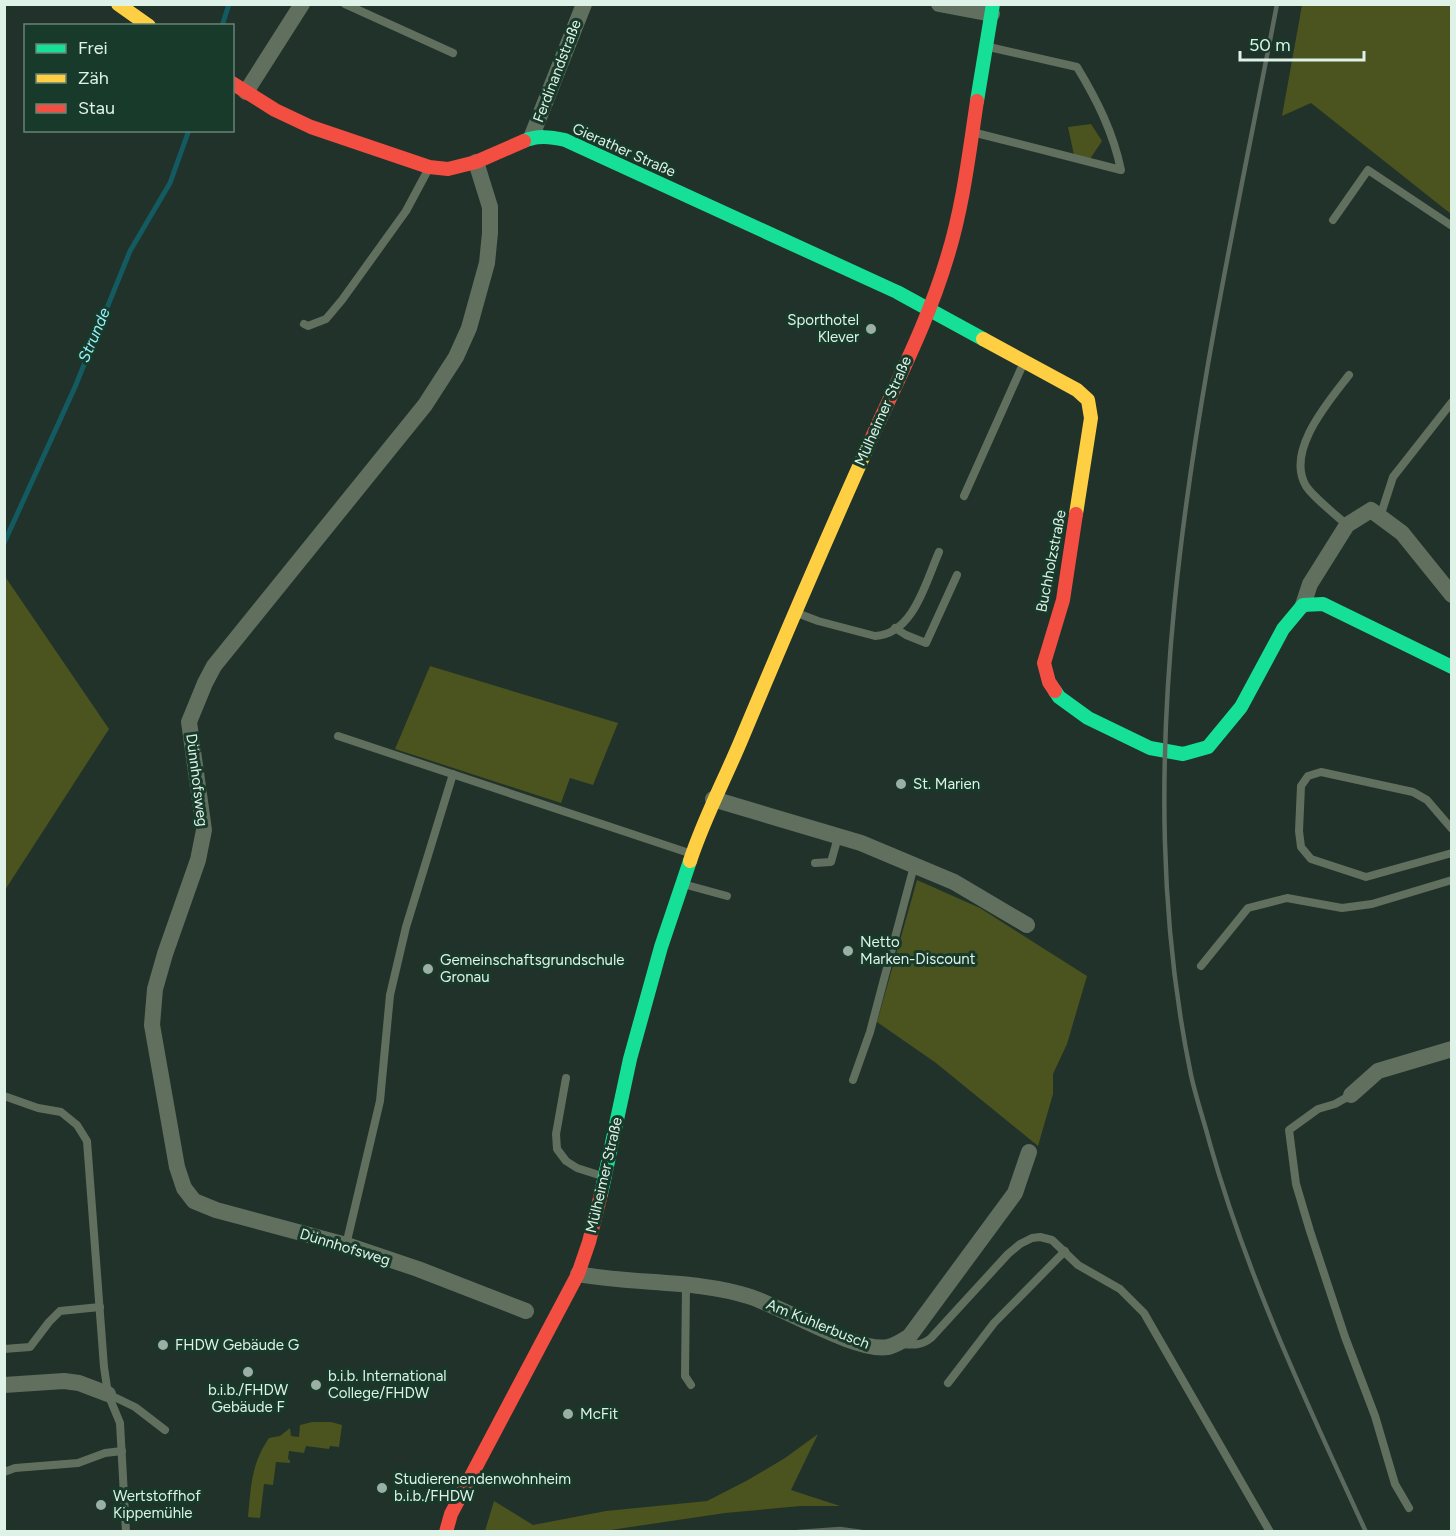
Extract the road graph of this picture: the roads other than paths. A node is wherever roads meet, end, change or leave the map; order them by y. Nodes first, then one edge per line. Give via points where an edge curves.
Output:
1 (118, 4) edge
2 (302, 4) edge
3 (345, 4) edge
4 (584, 4) edge
5 (939, 4) edge
6 (993, 9) edge
7 (145, 24) edge
8 (987, 47) junction
9 (453, 53) dead end
10 (239, 87) edge
11 (972, 132) junction
12 (531, 138) junction
13 (476, 162) junction
14 (429, 167) junction
15 (1333, 220) dead end
16 (1452, 226) edge
17 (928, 309) junction
18 (304, 324) dead end
19 (1024, 362) junction
20 (1349, 375) dead end
21 (1452, 402) edge
22 (964, 496) dead end
23 (1380, 517) junction
24 (1347, 525) junction
25 (939, 552) dead end
26 (957, 575) dead end
27 (1452, 595) edge
28 (1304, 605) junction
29 (794, 612) junction
30 (895, 628) junction
31 (1452, 668) edge
32 (338, 736) dead end
33 (453, 774) junction
34 (713, 799) junction
35 (1452, 829) edge
36 (838, 837) junction
37 (1452, 853) edge
38 (692, 854) junction
39 (815, 863) dead end
40 (914, 866) junction
41 (1452, 880) edge
42 (683, 884) junction
43 (726, 896) dead end
44 (1027, 925) dead end
45 (1201, 966) dead end
46 (1452, 1049) edge
47 (566, 1078) dead end
48 (853, 1080) dead end
49 (1351, 1095) joint
50 (4, 1096) edge
51 (1029, 1152) dead end
52 (605, 1177) junction
53 (346, 1245) junction
54 (1065, 1251) junction
55 (578, 1274) junction
56 (686, 1286) junction
57 (100, 1307) junction
58 (526, 1311) dead end
59 (897, 1343) junction
60 (4, 1349) edge
61 (948, 1383) dead end
62 (4, 1384) edge
63 (691, 1385) dead end
64 (108, 1394) junction
65 (165, 1430) dead end
66 (122, 1451) junction
67 (4, 1472) edge
68 (1409, 1508) dead end
69 (126, 1532) edge
70 (446, 1532) edge
71 (1270, 1532) edge

1 - 7 street
2 - 10 street
3 - 9 lane
4 - 12 street, Ferdinandstraße
5 - 6 street
6 - 8 street, Mülheimer Straße
8 - 11 street, Mülheimer Straße
8 - 11 lane via 1077,67 1101,108 1121,170
10 - 14 street, Gierather Straße via 311,127
11 - 17 street, Mülheimer Straße via 959,216
12 - 13 street, Gierather Straße
12 - 17 street, Gierather Straße via 565,140
13 - 14 street, Gierather Straße via 448,169
13 - 53 street, Dünnhofsweg via 490,207 490,233 469,328 456,357 425,405 214,666 189,722 204,830 198,860 155,989 152,1024 184,1188 194,1201 216,1210
14 - 18 lane via 406,211 342,300 326,319
15 - 16 lane via 1368,170
17 - 19 street, Buchholzstraße
17 - 29 street, Mülheimer Straße
19 - 22 lane
19 - 28 street, Buchholzstraße via 1088,400 1091,418 1063,600 1044,663 1049,682 1059,697 1088,718 1150,748 1183,754 1208,747 1241,706 1283,629
20 - 24 lane via 1312,425 1302,458 1306,487
21 - 23 lane via 1393,477
23 - 24 street via 1371,510
23 - 27 street via 1402,533
24 - 28 street via 1310,584
25 - 30 lane via 912,613
26 - 30 lane via 926,643
28 - 31 street via 1323,604
29 - 30 lane via 875,636
29 - 34 street, Mülheimer Straße
32 - 33 lane
33 - 38 lane
33 - 53 lane via 406,927 390,995 380,1101
34 - 36 street
34 - 38 street, Mülheimer Straße
35 - 37 lane via 1427,800 1413,792 1321,772 1308,776 1301,786 1301,847 1311,859 1365,877
36 - 39 lane via 831,862
36 - 40 street
38 - 42 street, Mülheimer Straße
40 - 44 street via 954,882
40 - 48 lane via 870,1032
41 - 45 lane via 1372,904 1342,908 1287,898 1248,908
42 - 43 lane
42 - 52 street, Mülheimer Straße via 630,1059
46 - 49 street via 1378,1071
47 - 52 lane via 557,1149 577,1168
49 - 68 lane via 1318,1109 1289,1130 1296,1184 1395,1484
50 - 57 lane via 61,1113 77,1125 87,1142
51 - 59 street via 1015,1193 909,1337
52 - 55 street, Mülheimer Straße
53 - 58 street, Dünnhofsweg
54 - 59 lane via 1046,1237 1020,1244 925,1343
54 - 61 lane via 994,1323
54 - 71 lane via 1083,1268 1120,1289 1144,1313
55 - 56 street, Am Kuhlerbusch
55 - 70 street, Mülheimer Straße via 451,1514
56 - 59 street, Am Kuhlerbusch via 752,1298 867,1347
56 - 63 lane via 685,1376
57 - 60 lane via 60,1311 30,1347
57 - 64 lane
62 - 64 street via 64,1381
64 - 65 lane via 135,1407
64 - 66 lane via 120,1423
66 - 67 lane via 78,1463
66 - 69 lane

